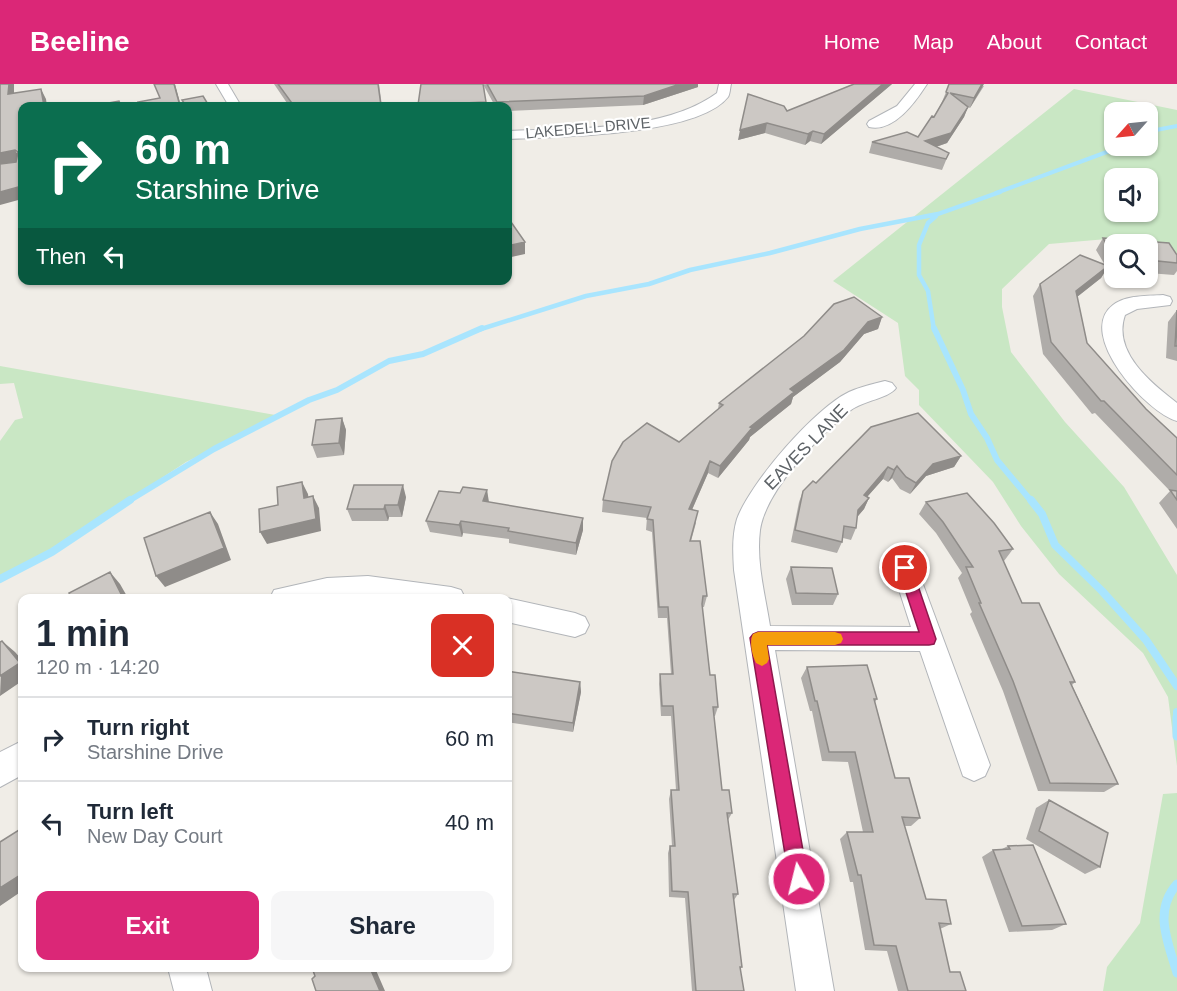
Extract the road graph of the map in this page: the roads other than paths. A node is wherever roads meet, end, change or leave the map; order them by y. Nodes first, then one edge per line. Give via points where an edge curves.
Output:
1 (222, 84) edge
2 (725, 84) edge
3 (921, 84) edge
4 (233, 102) edge
5 (874, 124) dead end
6 (512, 135) edge
7 (1163, 301) dead end
8 (885, 388) dead end
9 (1177, 414) edge
10 (905, 568) dead end
11 (298, 594) edge
12 (424, 594) edge
13 (512, 611) edge
14 (575, 625) dead end
15 (758, 638) junction
16 (929, 639) junction
17 (18, 759) edge
18 (974, 765) dead end
19 (0, 771) edge
20 (188, 972) edge
21 (193, 991) edge
22 (815, 991) edge

1 - 4 street
2 - 6 street, LAKEDELL DRIVE via 723,95 709,107 659,122
3 - 5 street via 901,111
7 - 9 street via 1121,308 1114,315 1111,329 1132,373
8 - 15 street, EAVES LANE via 844,405 766,486 756,502 746,543
10 - 16 street
11 - 12 street via 370,586
13 - 14 street
15 - 16 street
15 - 22 street, EAVES LANE
16 - 18 street
17 - 19 street
20 - 21 street

